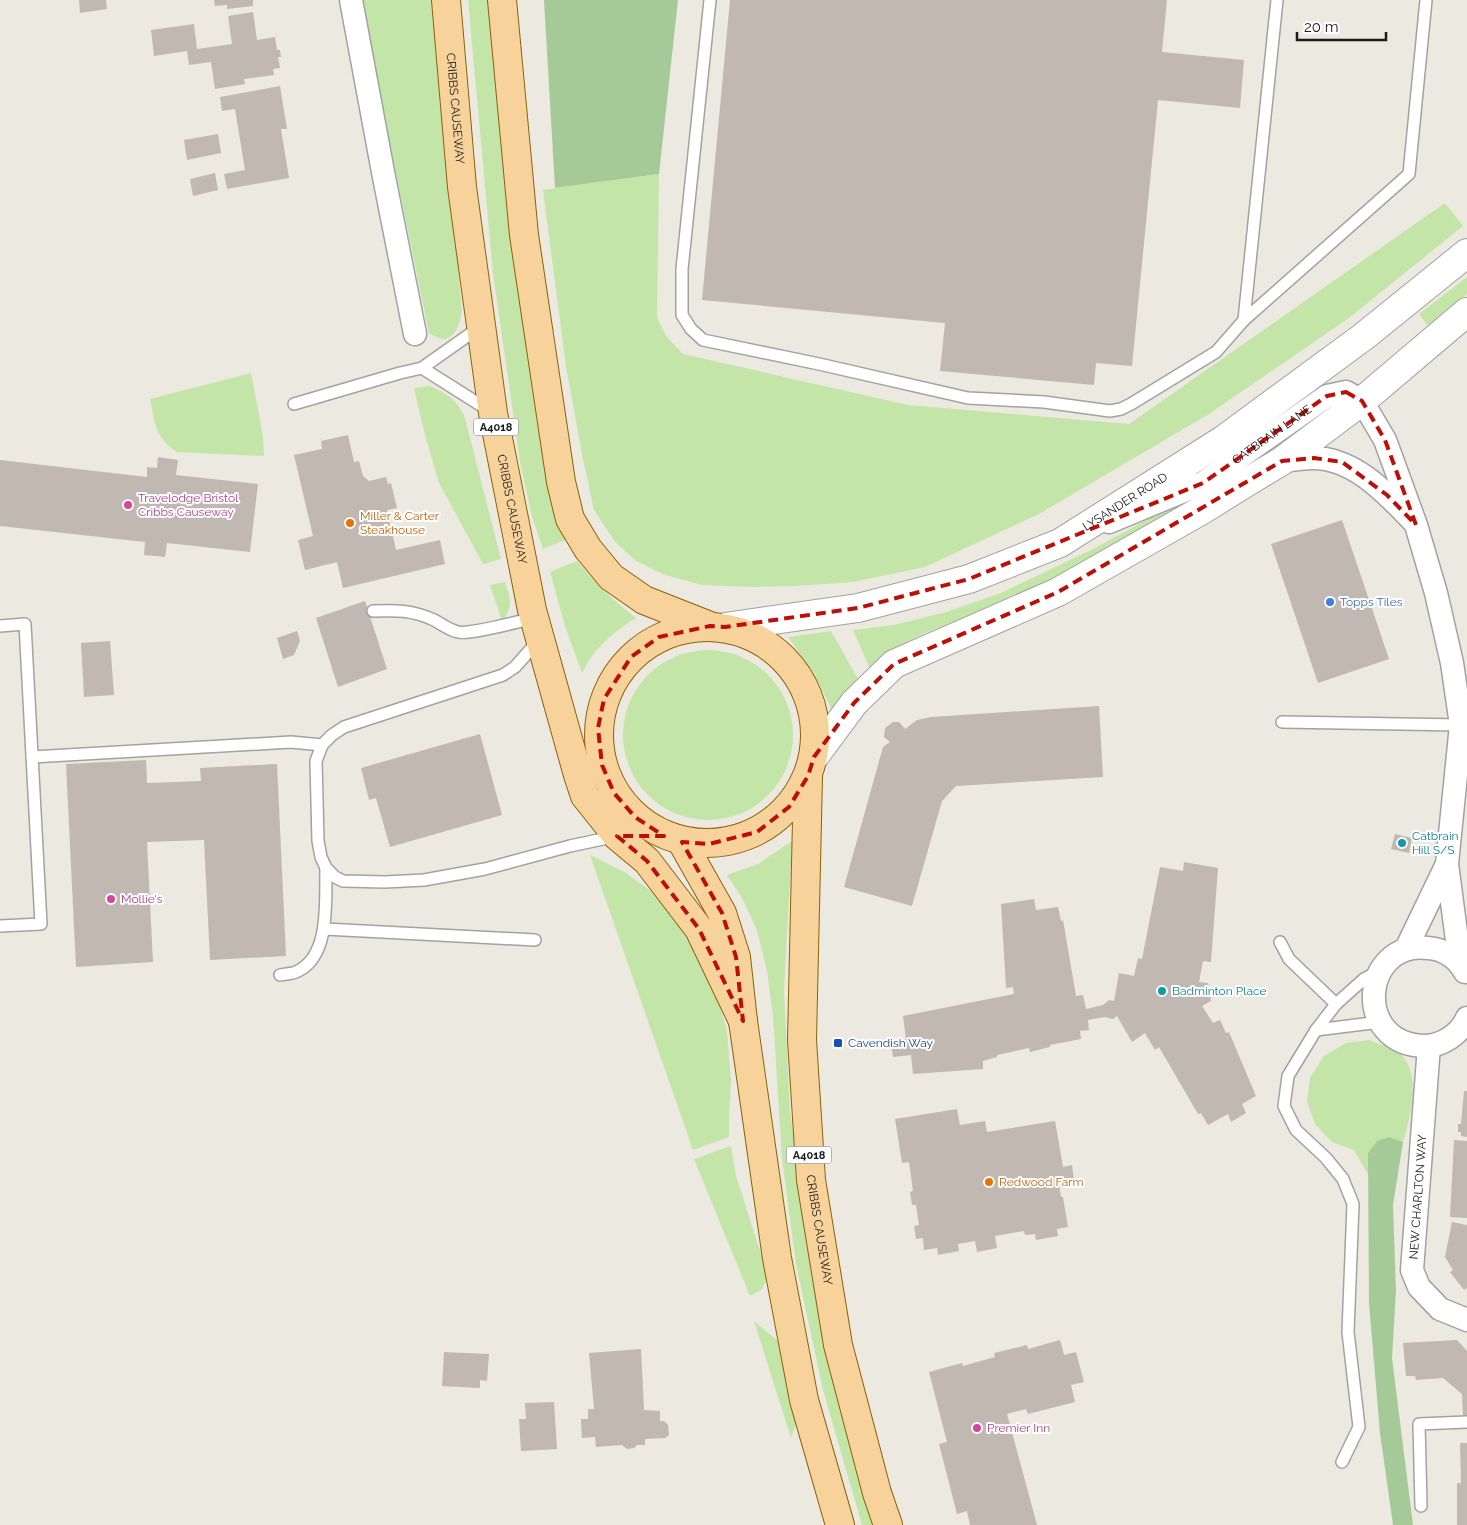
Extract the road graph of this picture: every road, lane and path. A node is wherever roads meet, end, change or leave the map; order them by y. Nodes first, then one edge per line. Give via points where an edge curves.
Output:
1 (351, 0) edge
2 (446, 0) edge
3 (502, 0) edge
4 (710, 0) edge
5 (1277, 0) edge
6 (1426, 0) edge
7 (1467, 253) edge
8 (1467, 312) edge
9 (1244, 320) junction
10 (481, 326) junction
11 (415, 334) dead end
12 (422, 368) junction
13 (1362, 401) junction
14 (294, 404) dead end
15 (493, 413) junction
16 (1282, 461) junction
17 (1416, 525) junction
18 (1060, 543) junction
19 (373, 611) dead end
20 (0, 626) edge
21 (718, 627) junction
22 (537, 628) junction
23 (1282, 722) dead end
24 (1464, 727) edge
25 (322, 745) junction
26 (32, 757) junction
27 (811, 767) junction
28 (617, 836) junction
29 (672, 838) junction
30 (1447, 864) junction
31 (326, 868) junction
32 (0, 926) edge
33 (325, 929) junction
34 (535, 940) dead end
35 (1280, 942) dead end
36 (1406, 949) junction
37 (1463, 969) edge
38 (1380, 971) junction
39 (280, 975) dead end
40 (1336, 1004) junction
41 (1467, 1018) edge
42 (743, 1021) junction
43 (1380, 1022) junction
44 (1316, 1030) junction
45 (1429, 1046) junction
46 (1467, 1320) edge
47 (1467, 1422) edge
48 (1342, 1462) dead end
49 (1421, 1506) dead end
50 (840, 1525) edge
51 (888, 1525) edge

1 - 11 street
2 - 10 main road, CRIBBS CAUSEWAY / A4018 via 462,187
3 - 21 main road, A4018 via 524,235 561,482 570,519 611,577 644,600
4 - 9 lane via 682,269 682,315 704,340 968,398 1044,402 1110,411 1131,404 1216,352
5 - 9 lane
6 - 9 lane via 1409,174
7 - 18 street, LYSANDER ROAD via 1363,337 1222,440
8 - 13 street
10 - 12 lane
10 - 15 main road, CRIBBS CAUSEWAY / A4018
12 - 14 lane
12 - 15 lane
13 - 16 street
13 - 17 street via 1385,440
13 - 18 street, CATBRAIN LANE via 1346,392 1327,396 1203,483
15 - 22 main road, CRIBBS CAUSEWAY / A4018
16 - 17 street via 1314,458 1342,462 1382,490
16 - 27 street via 1058,592 894,664 854,703
17 - 24 street via 1436,593
18 - 21 street, LYSANDER ROAD via 969,579 858,608
19 - 22 lane via 411,612 463,633
20 - 26 lane via 25,624
21 - 27 main road, A4018 via 766,644 800,678 813,710
21 - 29 main road, A4018 via 659,637 631,657 604,699 598,728 602,765 614,793 635,817
22 - 25 lane via 515,667 503,675 344,727
22 - 28 main road, CRIBBS CAUSEWAY / A4018 via 585,796
23 - 24 lane
24 - 30 street
25 - 26 lane via 291,742
25 - 31 lane via 316,761 318,841
26 - 32 lane via 41,924
27 - 29 main road, A4018 via 789,807 757,832 709,844
27 - 51 main road, CRIBBS CAUSEWAY / A4018 via 802,1040 811,1180 838,1345
28 - 29 main road, A4018
28 - 31 lane via 485,869 424,880 343,881
28 - 42 main road, A4018 via 647,862 698,929
29 - 42 main road, A4018 via 722,913 736,957
30 - 36 street
30 - 37 street
31 - 33 lane
33 - 34 lane
33 - 39 lane via 319,950 306,966 298,972
35 - 40 lane via 1289,959
36 - 37 street via 1436,948 1448,954
36 - 38 street via 1391,958
38 - 40 lane
38 - 43 street via 1373,997 1374,1010
40 - 44 lane
41 - 45 street via 1444,1042
42 - 50 main road, A4018 via 777,1258 804,1400
43 - 44 lane
43 - 45 street via 1401,1042
44 - 48 lane via 1288,1076 1284,1106 1296,1130 1343,1179 1353,1204 1348,1332 1359,1427
45 - 46 street, NEW CHARLTON WAY via 1412,1270 1419,1287 1440,1309
47 - 49 lane via 1419,1424

